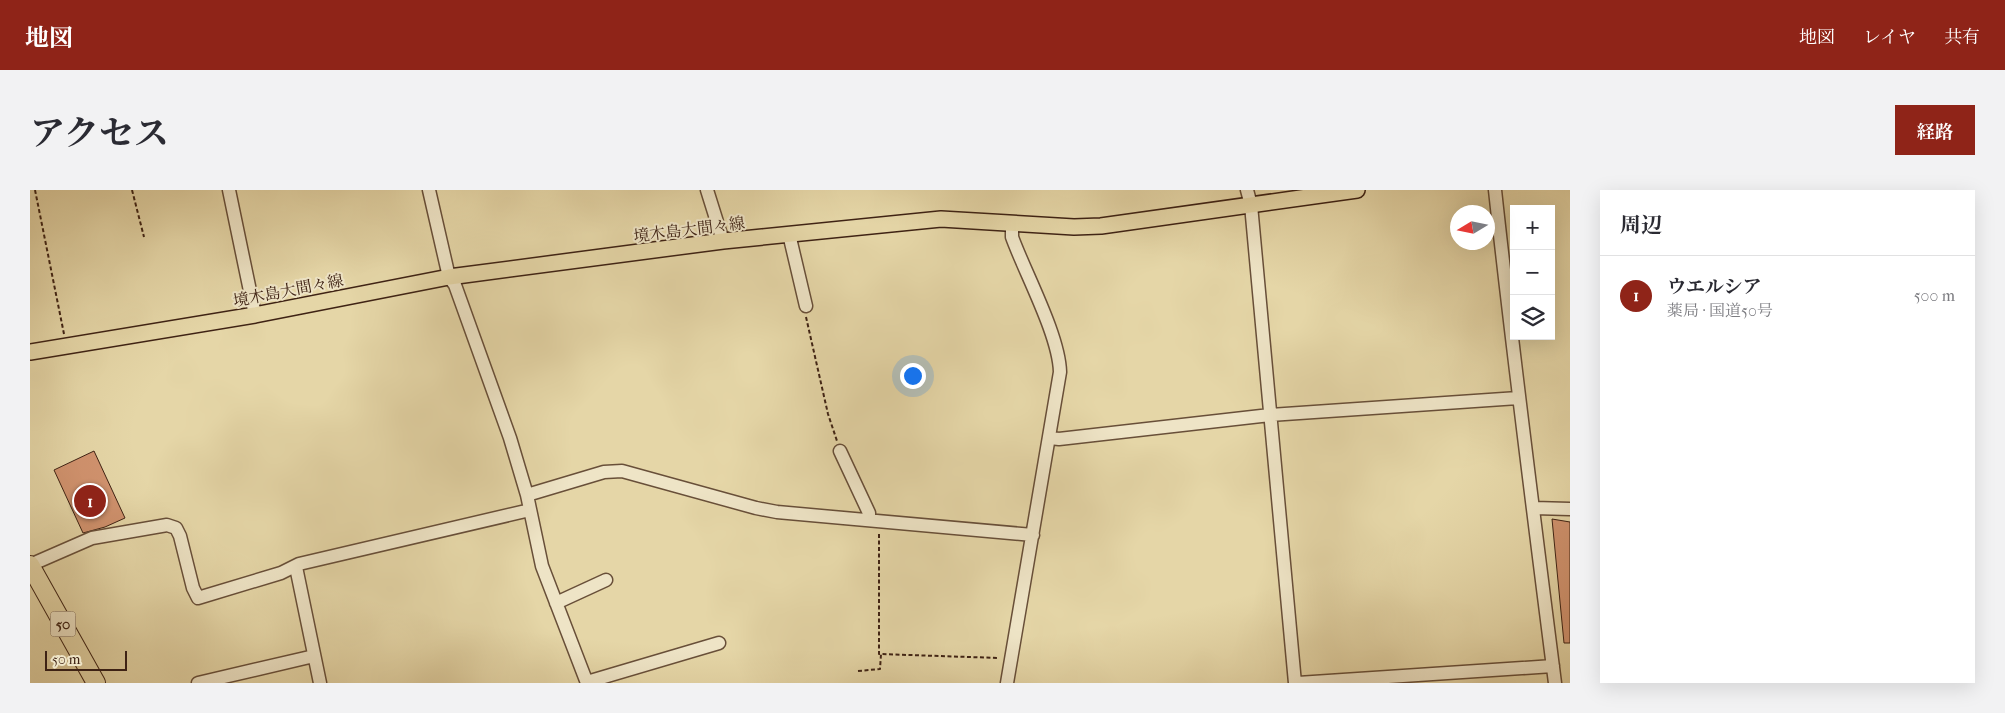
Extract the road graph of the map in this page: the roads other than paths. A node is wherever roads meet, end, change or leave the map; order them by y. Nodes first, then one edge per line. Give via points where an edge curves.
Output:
1 (229, 190) edge
2 (429, 190) edge
3 (707, 190) edge
4 (1247, 190) edge
5 (1357, 190) edge
6 (1495, 190) edge
7 (1251, 205) junction
8 (1012, 223) junction
9 (789, 234) junction
10 (723, 242) junction
11 (449, 277) junction
12 (806, 306) road end
13 (255, 315) junction
14 (30, 352) edge
15 (1518, 398) junction
16 (1270, 415) junction
17 (1050, 438) junction
18 (840, 450) road end
19 (526, 496) junction
20 (1534, 508) junction
21 (530, 510) junction
22 (1570, 510) edge
23 (874, 521) junction
24 (1033, 534) junction
25 (30, 565) edge
26 (296, 567) junction
27 (606, 580) dead end
28 (556, 603) junction
29 (719, 642) dead end
30 (314, 656) junction
31 (1553, 666) junction
32 (587, 682) edge
33 (96, 683) edge
34 (198, 683) edge
35 (320, 683) edge
36 (1007, 683) edge
37 (1296, 683) edge
38 (1555, 683) edge

1 - 13 street
2 - 11 street
3 - 10 street
4 - 7 street
5 - 7 main road, 境木島大間々線
6 - 15 street
7 - 8 main road, 境木島大間々線 via 1101,226
7 - 16 street
8 - 9 main road, 境木島大間々線 via 941,219
8 - 17 street via 1012,237 1060,362
9 - 10 main road, 境木島大間々線
9 - 12 street
10 - 11 main road, 境木島大間々線
11 - 13 main road, 境木島大間々線
11 - 19 street via 455,285 510,438
13 - 14 main road, 境木島大間々線
15 - 16 street
15 - 20 street
16 - 17 street
16 - 37 street
17 - 24 street
18 - 23 street
19 - 21 street
19 - 23 street via 592,476 622,471 756,508
20 - 22 street
20 - 31 street
21 - 26 street
21 - 28 street via 538,553
23 - 24 street
24 - 36 street
25 - 26 street via 92,538 168,525 176,528 180,536 198,598
25 - 33 highway, 50
26 - 30 street
27 - 28 street
28 - 32 street
29 - 32 street
30 - 34 street
30 - 35 street
31 - 37 street
31 - 38 street

